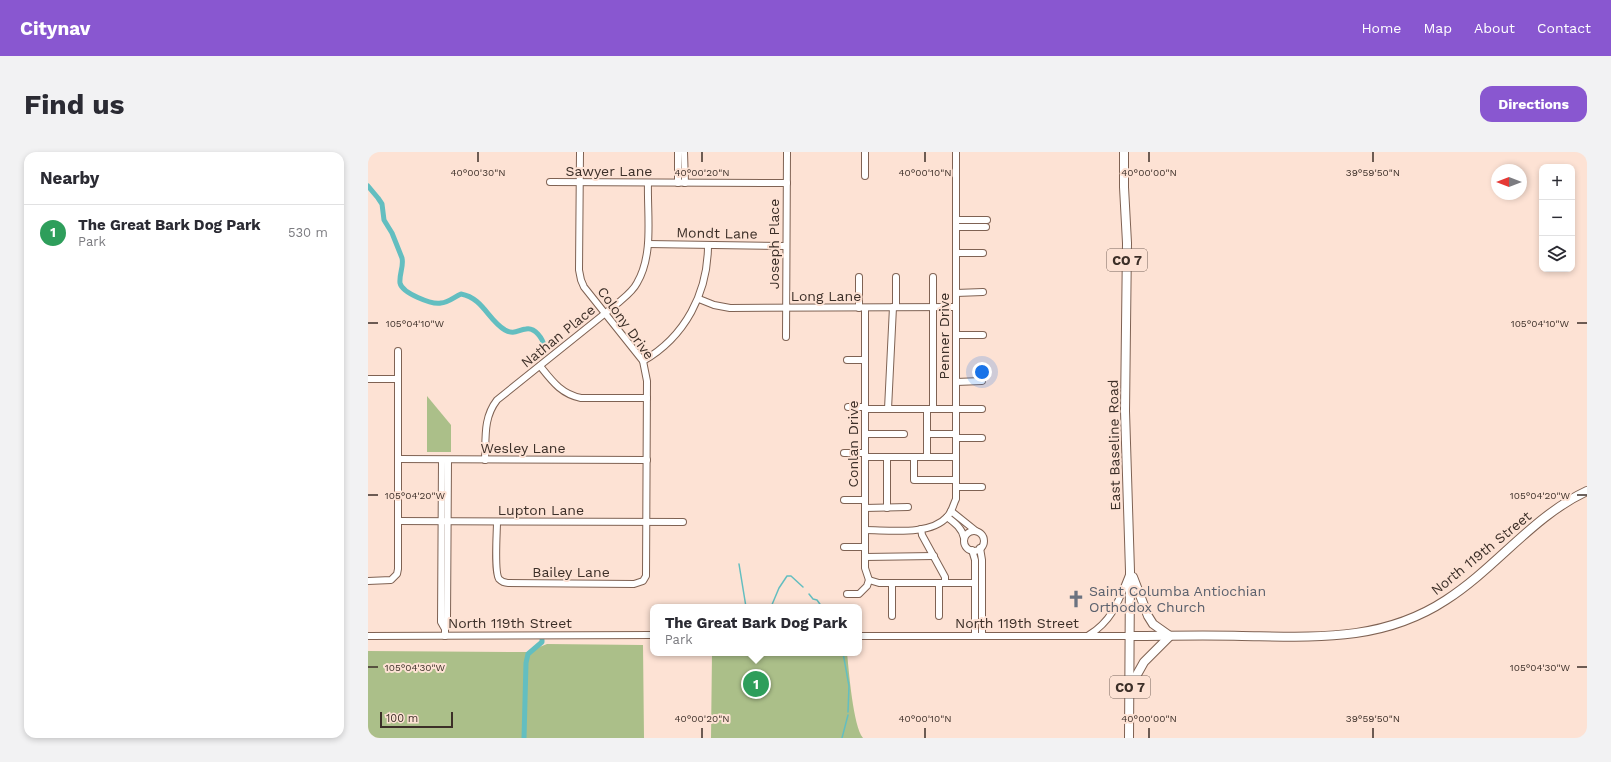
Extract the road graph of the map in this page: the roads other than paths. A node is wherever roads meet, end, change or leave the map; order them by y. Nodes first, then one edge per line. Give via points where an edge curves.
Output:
1 (580, 152) edge
2 (678, 152) edge
3 (684, 152) edge
4 (787, 152) edge
5 (865, 152) edge
6 (956, 152) edge
7 (1124, 152) edge
8 (865, 176) dead end
9 (550, 182) dead end
10 (579, 182) junction
11 (648, 183) junction
12 (678, 183) junction
13 (685, 183) junction
14 (787, 184) junction
15 (956, 220) junction
16 (986, 220) dead end
17 (956, 227) junction
18 (986, 227) dead end
19 (648, 244) junction
20 (708, 245) junction
21 (786, 246) junction
22 (956, 252) junction
23 (983, 252) dead end
24 (859, 277) dead end
25 (896, 277) dead end
26 (933, 277) dead end
27 (983, 292) dead end
28 (956, 293) junction
29 (699, 299) junction
30 (894, 307) junction
31 (933, 307) junction
32 (956, 307) junction
33 (786, 308) junction
34 (862, 308) junction
35 (605, 314) junction
36 (956, 335) junction
37 (983, 335) dead end
38 (786, 336) dead end
39 (398, 351) dead end
40 (847, 360) dead end
41 (865, 360) junction
42 (643, 361) junction
43 (540, 366) junction
44 (368, 379) edge
45 (398, 379) junction
46 (982, 381) dead end
47 (956, 382) junction
48 (647, 398) junction
49 (848, 407) dead end
50 (865, 408) junction
51 (888, 409) junction
52 (930, 409) junction
53 (956, 409) junction
54 (982, 409) dead end
55 (865, 434) junction
56 (904, 434) dead end
57 (927, 434) junction
58 (956, 436) junction
59 (982, 438) dead end
60 (844, 453) dead end
61 (865, 455) junction
62 (887, 457) junction
63 (914, 457) junction
64 (927, 457) junction
65 (956, 457) junction
66 (398, 459) junction
67 (445, 460) junction
68 (485, 460) junction
69 (647, 460) junction
70 (956, 480) junction
71 (956, 487) junction
72 (982, 487) dead end
73 (1587, 491) edge
74 (844, 500) dead end
75 (865, 500) junction
76 (908, 507) dead end
77 (865, 508) junction
78 (887, 508) junction
79 (951, 511) junction
80 (947, 517) junction
81 (398, 521) junction
82 (444, 521) junction
83 (497, 522) junction
84 (647, 522) junction
85 (683, 522) dead end
86 (921, 529) junction
87 (865, 530) junction
88 (976, 531) junction
89 (964, 539) junction
90 (844, 547) dead end
91 (865, 547) junction
92 (980, 548) junction
93 (972, 550) junction
94 (934, 556) junction
95 (865, 557) junction
96 (1130, 571) junction
97 (869, 580) junction
98 (368, 581) edge
99 (643, 581) joint
100 (892, 583) junction
101 (942, 583) junction
102 (975, 583) junction
103 (847, 594) dead end
104 (892, 616) dead end
105 (939, 616) dead end
106 (650, 635) edge
107 (368, 636) edge
108 (445, 636) junction
109 (862, 636) edge
110 (975, 636) junction
111 (982, 636) junction
112 (1088, 636) junction
113 (1130, 636) junction
114 (1170, 636) junction
115 (1130, 688) junction
116 (1129, 738) edge

1 - 10 street, Colony Drive
2 - 12 street
3 - 13 street
4 - 14 street, Joseph Place
5 - 8 street
6 - 15 street, Penner Drive
7 - 96 main road, East Baseline Road / CO 7 via 1127,243 1126,438
9 - 10 street, Sawyer Lane
10 - 11 street, Sawyer Lane
10 - 35 street, Colony Drive via 579,270 584,287
11 - 12 street, Sawyer Lane
11 - 19 street, Nathan Place
12 - 13 street, Sawyer Lane
13 - 14 street, Sawyer Lane
14 - 21 street, Joseph Place
15 - 16 street
15 - 17 street, Penner Drive
17 - 18 street
17 - 22 street, Penner Drive
19 - 20 street, Mondt Lane
19 - 35 street, Nathan Place via 643,272 637,284
20 - 21 street, Mondt Lane
20 - 29 street via 707,264
21 - 33 street, Joseph Place
22 - 23 street
22 - 28 street, Penner Drive
24 - 34 street, Conlan Drive
25 - 30 street
26 - 31 street
27 - 28 street
28 - 32 street, Penner Drive
29 - 33 street, Long Lane via 730,308
29 - 42 street via 676,333
30 - 31 street, Long Lane
30 - 34 street, Long Lane
30 - 51 street
31 - 32 street, Long Lane
31 - 52 street
32 - 36 street, Penner Drive
33 - 34 street, Long Lane
33 - 38 street, Joseph Place
34 - 41 street, Conlan Drive
35 - 42 street, Colony Drive
35 - 43 street, Nathan Place
36 - 37 street
36 - 47 street, Penner Drive
39 - 45 street
40 - 41 street
41 - 50 street, Conlan Drive
42 - 48 street, Colony Drive
43 - 48 street via 566,394 580,398
43 - 68 street, Nathan Place via 492,406 486,421
44 - 45 street
45 - 66 street
46 - 47 street
47 - 53 street, Penner Drive
48 - 69 street, Colony Drive
49 - 50 street
50 - 51 street
50 - 55 street, Conlan Drive
51 - 52 street
52 - 53 street
52 - 57 street
53 - 54 street
53 - 58 street, Penner Drive
55 - 56 street
55 - 61 street, Conlan Drive
57 - 58 street
57 - 64 street
58 - 59 street
58 - 65 street, Penner Drive
60 - 61 street
61 - 62 street
61 - 75 street, Conlan Drive
62 - 63 street
62 - 78 street
63 - 64 street
63 - 70 street via 914,480
64 - 65 street
65 - 70 street, Penner Drive
66 - 67 street, Wesley Lane
66 - 81 street
67 - 68 street, Wesley Lane
67 - 82 street
68 - 69 street, Wesley Lane
69 - 84 street, Colony Drive
70 - 71 street, Penner Drive
71 - 72 street
71 - 79 street, Penner Drive via 956,499
73 - 114 main road, North 119th Street via 1554,511 1456,593 1437,606 1407,620 1378,629 1342,635
74 - 75 street
75 - 77 street, Conlan Drive
76 - 78 street
77 - 78 street
77 - 87 street, Conlan Drive
79 - 80 street, Penner Drive
79 - 88 street
80 - 86 street via 933,526
80 - 89 street via 959,527
81 - 82 street, Lupton Lane
81 - 98 street via 397,574 391,580
82 - 83 street, Lupton Lane
82 - 108 street via 441,622
83 - 84 street, Lupton Lane
83 - 99 street, Bailey Lane via 496,570 503,582 634,584
84 - 85 street, Lupton Lane
84 - 99 street, Colony Drive via 646,576
86 - 87 street
86 - 94 street
87 - 91 street, Conlan Drive
88 - 89 street via 967,533
88 - 92 street via 982,537 983,543
89 - 93 street via 967,547
90 - 91 street
91 - 95 street, Conlan Drive
92 - 93 street
92 - 111 street
93 - 102 street via 975,560
94 - 95 street
94 - 101 street via 945,576
95 - 97 street, Conlan Drive
96 - 112 street via 1116,607 1104,624
96 - 113 main road, East Baseline Road / CO 7
96 - 114 main road via 1148,616 1153,624
97 - 100 street
97 - 103 street via 859,594
100 - 101 street
100 - 104 street
101 - 102 street
101 - 105 street
102 - 110 street
106 - 108 street, North 119th Street
107 - 108 street, North 119th Street
109 - 110 street, North 119th Street
110 - 111 street, North 119th Street
111 - 112 street, North 119th Street
112 - 113 street, North 119th Street
113 - 114 main road, North 119th Street
113 - 115 main road, East Baseline Road / CO 7
114 - 115 main road via 1144,662
115 - 116 main road, East Baseline Road / CO 7

